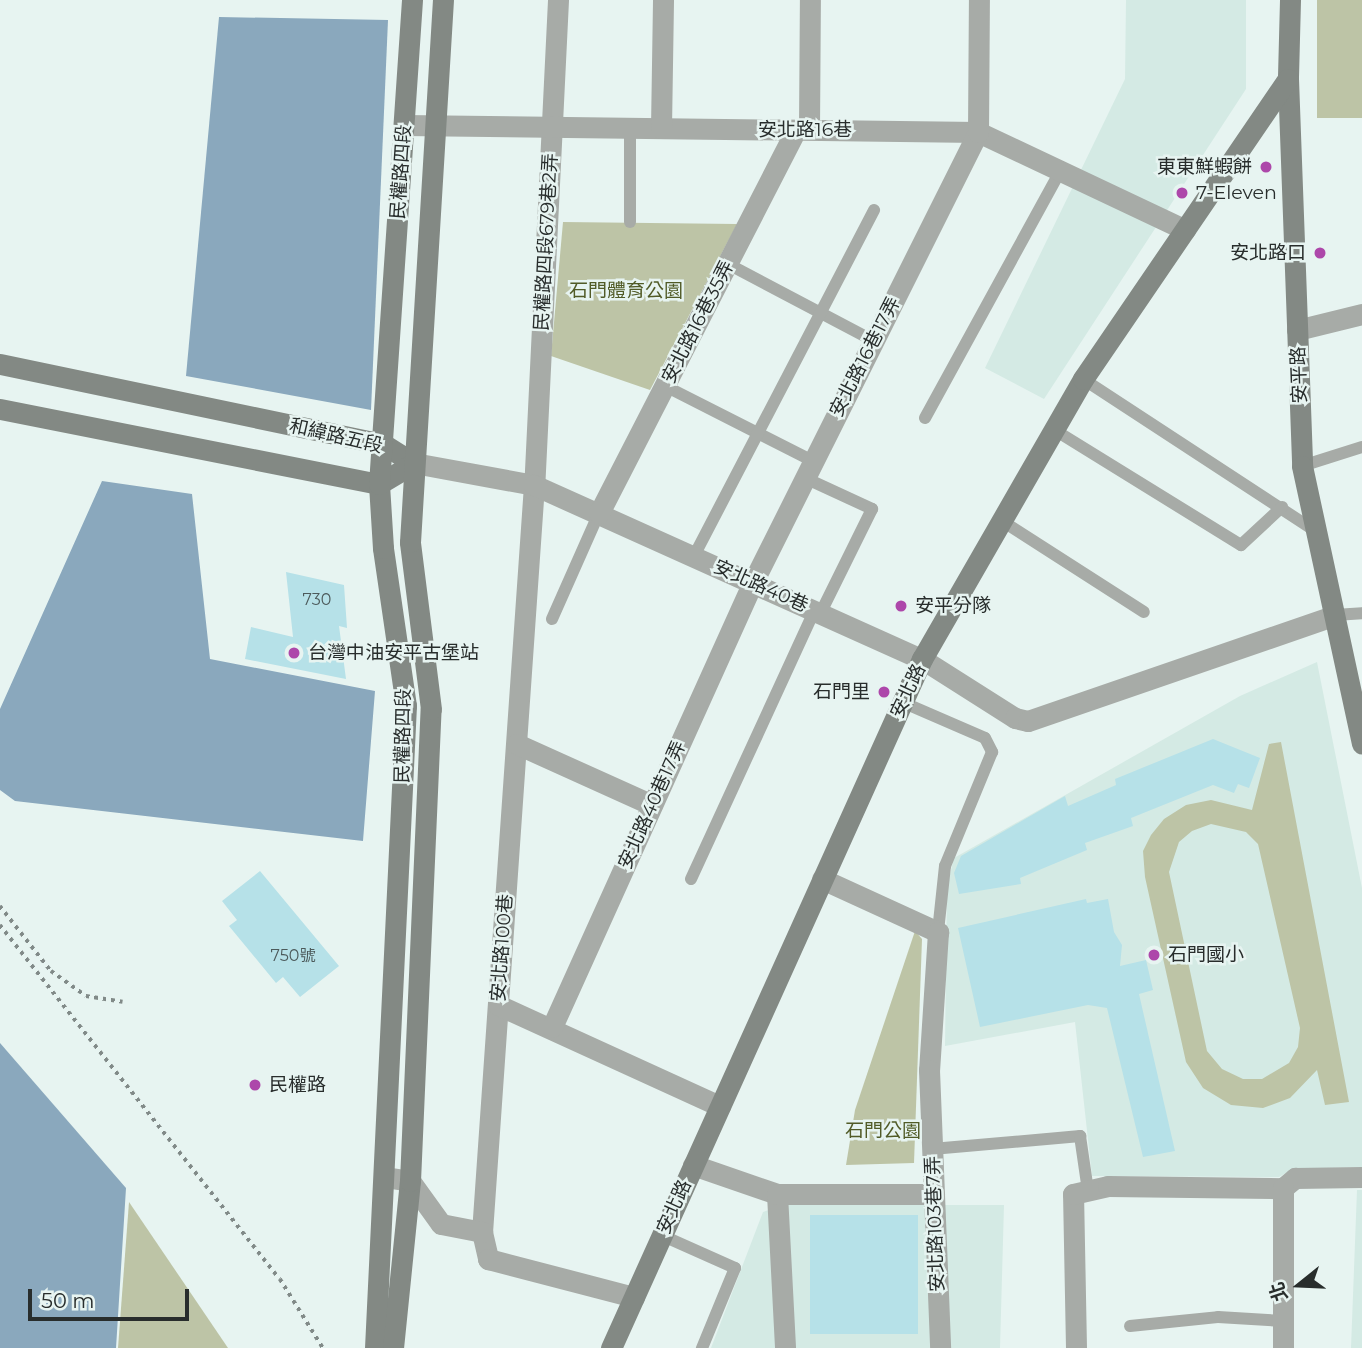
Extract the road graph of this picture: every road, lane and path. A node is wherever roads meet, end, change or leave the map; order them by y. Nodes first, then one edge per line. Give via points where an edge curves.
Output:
1 (412, 0) edge
2 (443, 0) edge
3 (558, 0) edge
4 (663, 0) edge
5 (810, 0) edge
6 (979, 0) edge
7 (1290, 0) edge
8 (1288, 79) junction
9 (404, 125) junction
10 (437, 126) junction
11 (552, 127) junction
12 (630, 128) junction
13 (661, 128) junction
14 (802, 129) junction
15 (978, 132) junction
16 (1060, 171) junction
17 (874, 211) dead end
18 (630, 222) dead end
19 (1185, 230) junction
20 (728, 264) junction
21 (821, 313) junction
22 (1362, 314) edge
23 (1297, 330) junction
24 (873, 341) junction
25 (0, 364) edge
26 (1083, 379) junction
27 (665, 386) junction
28 (0, 409) edge
29 (925, 418) dead end
30 (1053, 429) junction
31 (759, 433) junction
32 (383, 444) junction
33 (1362, 447) edge
34 (414, 463) junction
35 (1302, 466) junction
36 (809, 469) junction
37 (379, 484) junction
38 (534, 485) junction
39 (1282, 507) junction
40 (599, 513) junction
41 (999, 519) junction
42 (1317, 533) junction
43 (694, 556) junction
44 (753, 582) junction
45 (818, 611) junction
46 (1144, 612) dead end
47 (1362, 613) edge
48 (1335, 615) junction
49 (552, 619) dead end
50 (922, 659) junction
51 (902, 702) junction
52 (517, 744) junction
53 (1362, 744) edge
54 (652, 806) junction
55 (691, 879) dead end
56 (822, 879) junction
57 (0, 906) edge
58 (0, 925) edge
59 (938, 932) junction
60 (123, 1002) dead end
61 (498, 1005) junction
62 (552, 1027) junction
63 (720, 1105) junction
64 (932, 1149) junction
65 (693, 1165) junction
66 (385, 1177) junction
67 (1362, 1178) edge
68 (410, 1181) junction
69 (1283, 1188) junction
70 (1088, 1191) junction
71 (777, 1194) junction
72 (934, 1194) junction
73 (482, 1232) junction
74 (661, 1236) junction
75 (634, 1297) junction
76 (1284, 1321) junction
77 (1130, 1326) dead end
78 (323, 1348) edge
79 (375, 1348) edge
80 (393, 1348) edge
81 (611, 1348) edge
82 (702, 1348) edge
83 (785, 1348) edge
84 (940, 1348) edge
85 (1076, 1348) edge
86 (1283, 1348) edge

1 - 9 street, 民權路四段
2 - 10 street, 民權路四段
3 - 11 street, 民權路四段679巷2弄
4 - 13 street
5 - 14 street
6 - 15 street
7 - 8 street, 安平路
8 - 19 street, 安北路
8 - 23 street, 安平路
9 - 10 street, 安北路16巷
9 - 32 street, 民權路四段
10 - 11 street, 安北路16巷
10 - 34 street, 民權路四段
11 - 12 street, 安北路16巷
11 - 38 street, 民權路四段679巷2弄
12 - 13 street, 安北路16巷
12 - 18 lane
13 - 14 street, 安北路16巷
14 - 15 street, 安北路16巷
14 - 20 street, 安北路16巷35弄
15 - 16 street, 安北路16巷
15 - 24 street, 安北路16巷17弄
16 - 19 street, 安北路16巷
16 - 29 lane
17 - 21 lane
19 - 26 street, 安北路
20 - 21 lane
20 - 27 street, 安北路16巷35弄
21 - 24 lane
21 - 31 lane
22 - 23 street
23 - 35 street, 安平路
24 - 36 street, 安北路16巷17弄
25 - 32 street, 和緯路五段
26 - 30 street, 安北路
26 - 39 lane
27 - 31 lane
27 - 40 street, 安北路16巷35弄
28 - 37 street, 和緯路五段
30 - 39 lane via 1241,545
30 - 41 street, 安北路
31 - 36 lane
31 - 43 lane
32 - 34 street, 和緯路五段
32 - 37 street, 民權路四段
33 - 35 lane
34 - 37 street, 和緯路五段
34 - 38 street, 安北路40巷
34 - 68 street, 民權路四段 via 410,542 431,709
35 - 42 street, 安平路
36 - 44 street, 安北路16巷17弄
36 - 45 lane via 872,509
37 - 66 street, 民權路四段 via 383,548 406,706
38 - 40 street, 安北路40巷
38 - 52 street, 安北路100巷
39 - 42 lane
40 - 43 street, 安北路40巷
40 - 49 lane
41 - 46 lane
41 - 50 street, 安北路
42 - 48 street, 安平路
43 - 44 street, 安北路40巷
44 - 45 street, 安北路40巷
44 - 54 street, 安北路40巷17弄
45 - 50 street, 安北路40巷
45 - 55 lane
47 - 48 lane
48 - 50 street, 安北路40巷 via 1028,721 1015,718
48 - 53 street, 安平路
50 - 51 street, 安北路
51 - 56 street, 安北路
51 - 59 lane via 985,738 992,752 944,866
52 - 54 street
52 - 61 street, 安北路100巷
54 - 62 street, 安北路40巷17弄
56 - 59 street
56 - 63 street, 安北路
57 - 60 path via 51,971 86,996
58 - 78 path via 280,1279
59 - 64 street, 安北路103巷7弄 via 929,1070
61 - 62 street
61 - 73 street, 安北路100巷
62 - 63 street
63 - 65 street, 安北路
64 - 70 lane via 1080,1136
64 - 72 street, 安北路103巷7弄
65 - 71 street
65 - 74 street, 安北路
66 - 68 street
66 - 79 street, 民權路四段
67 - 69 street via 1295,1178
68 - 73 street via 440,1224
68 - 80 street, 民權路四段
69 - 70 street via 1108,1186
69 - 76 street
70 - 85 street via 1073,1195
71 - 72 street
71 - 83 street
72 - 84 street, 安北路103巷7弄
73 - 75 street, 安北路100巷 via 488,1259
74 - 75 street, 安北路
74 - 82 lane via 734,1268
75 - 81 street, 安北路
76 - 77 lane via 1218,1317
76 - 86 street

